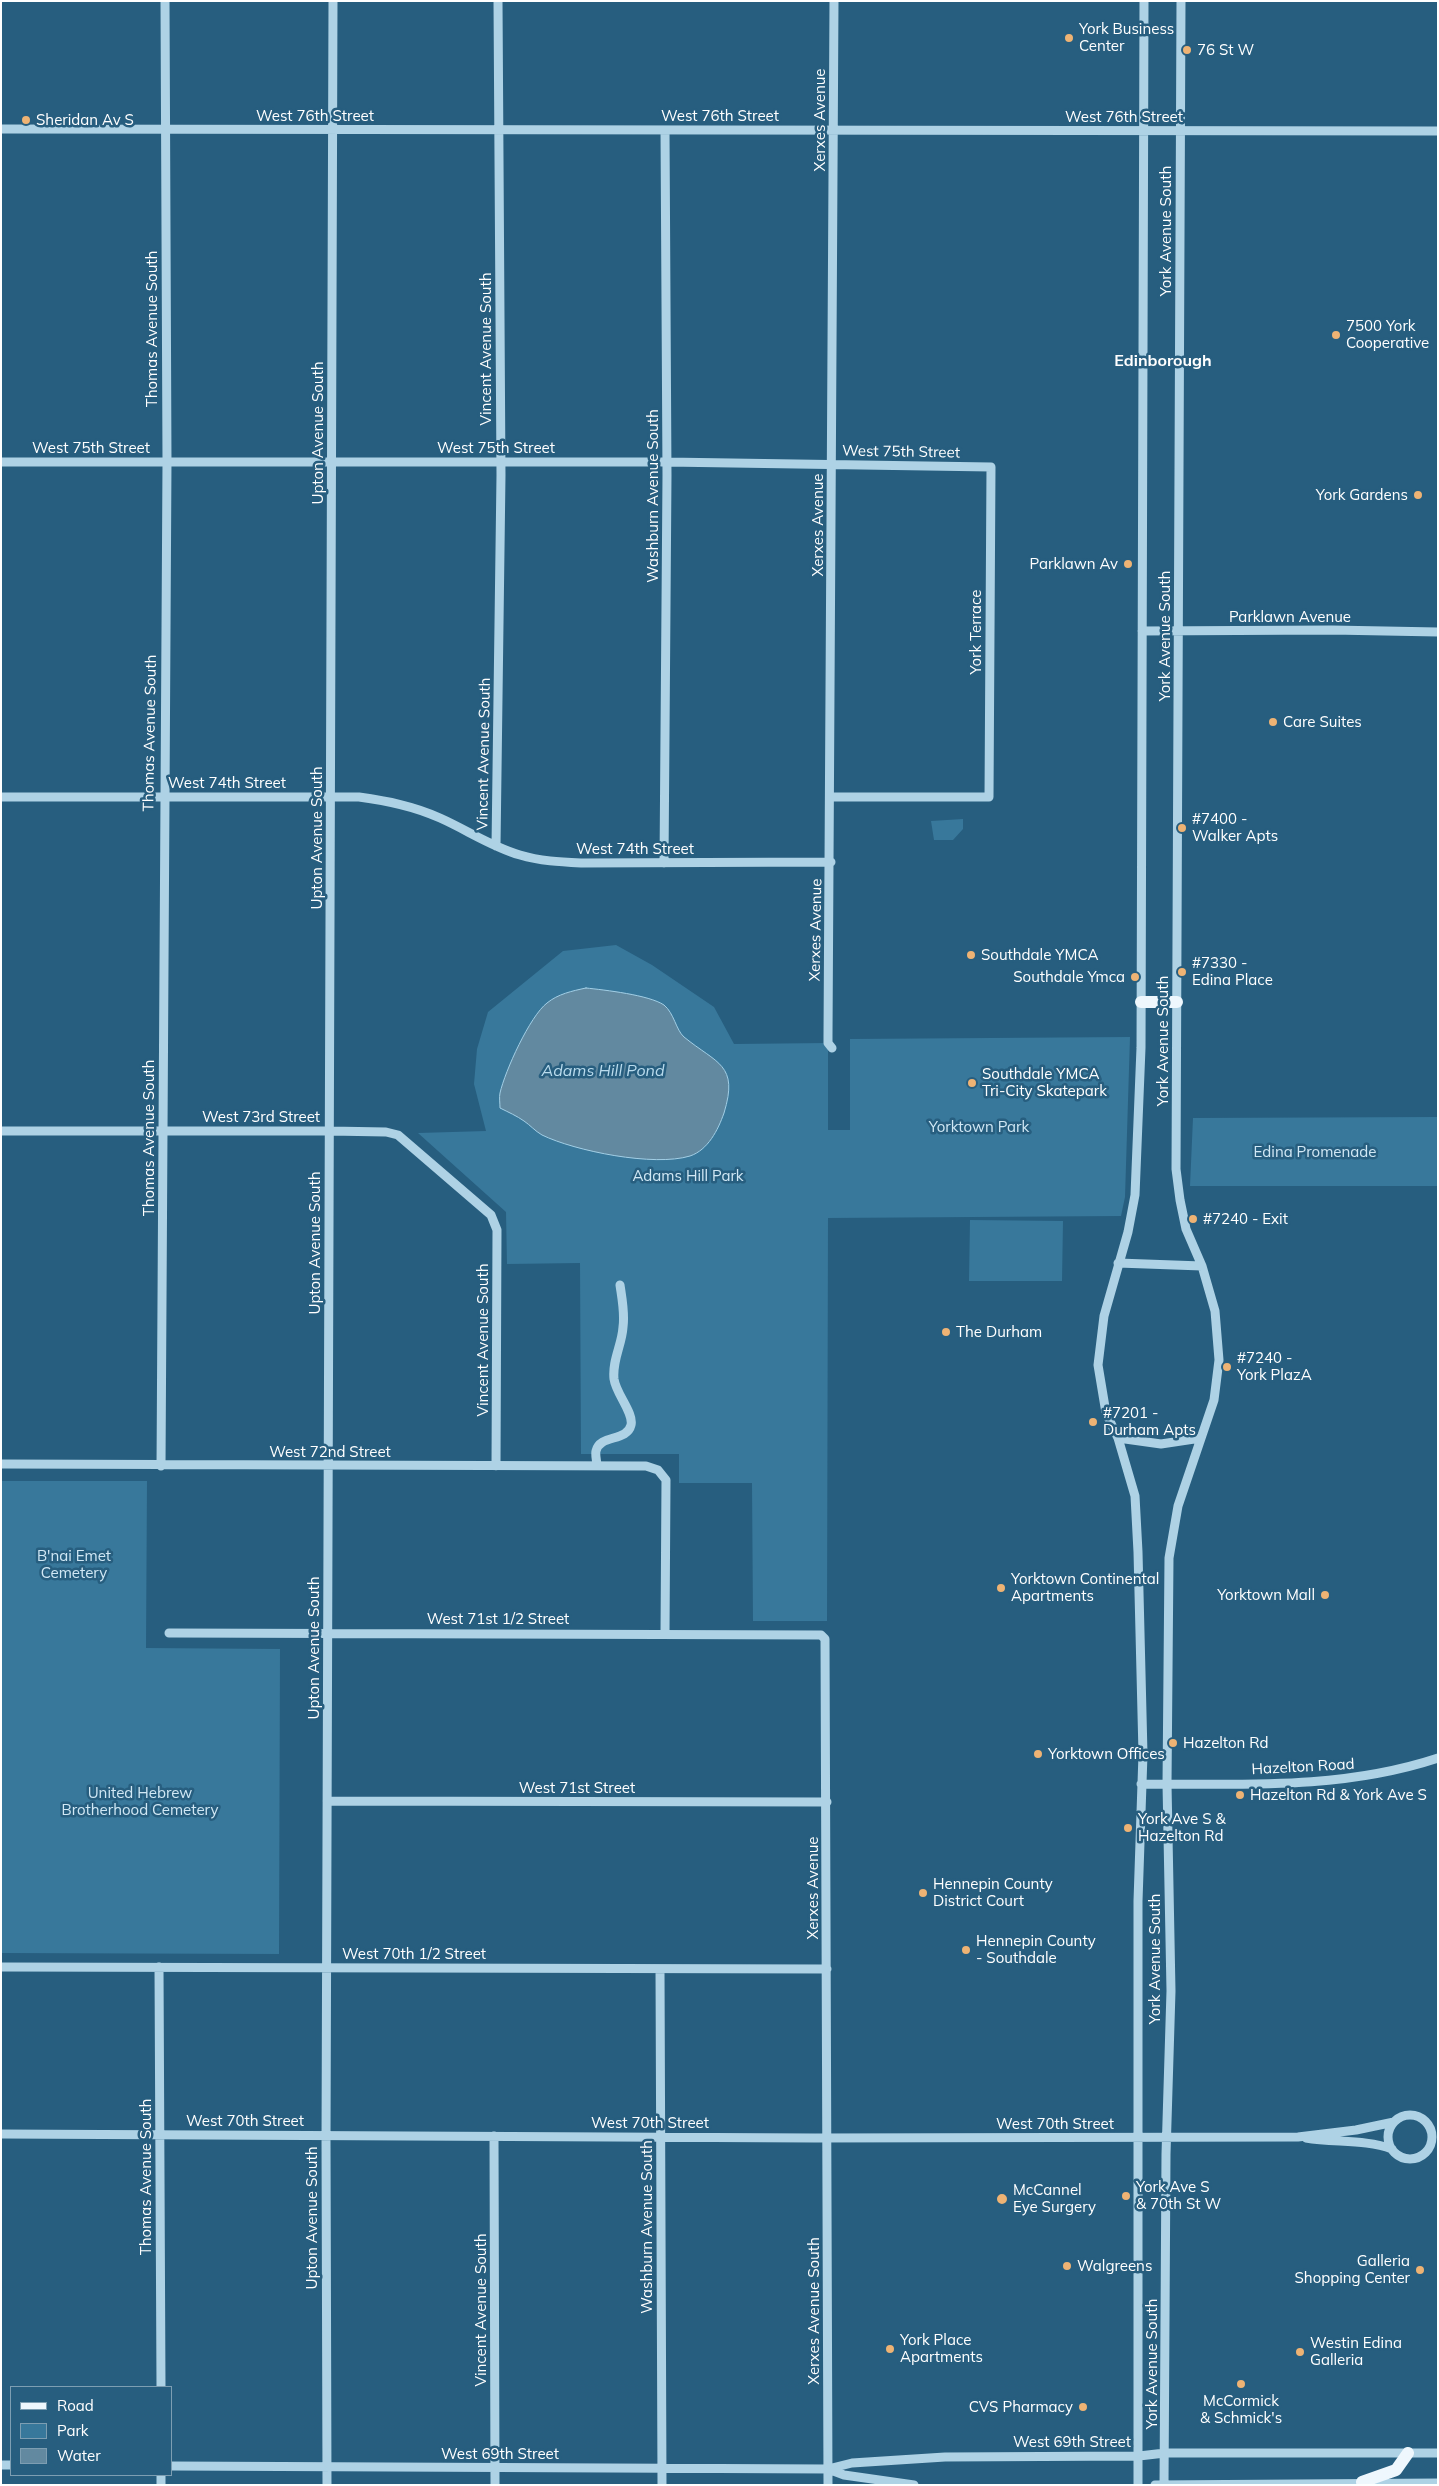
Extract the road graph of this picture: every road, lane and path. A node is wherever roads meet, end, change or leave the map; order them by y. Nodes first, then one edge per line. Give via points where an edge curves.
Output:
1 (165, 1) edge
2 (333, 1) edge
3 (498, 1) edge
4 (834, 1) edge
5 (1144, 1) edge
6 (1181, 1) edge
7 (1, 130) edge
8 (165, 130) junction
9 (333, 130) junction
10 (499, 130) junction
11 (665, 130) junction
12 (834, 130) junction
13 (1144, 130) junction
14 (1180, 130) junction
15 (1438, 131) edge
16 (1, 462) edge
17 (167, 462) junction
18 (332, 462) junction
19 (500, 462) junction
20 (667, 462) junction
21 (832, 464) junction
22 (991, 467) joint
23 (1178, 630) junction
24 (1142, 631) junction
25 (1438, 632) edge
26 (1, 797) edge
27 (163, 797) junction
28 (331, 797) junction
29 (831, 797) junction
30 (496, 846) junction
31 (831, 862) junction
32 (664, 863) junction
33 (1141, 1002) junction
34 (1177, 1002) junction
35 (832, 1048) dead end
36 (1, 1131) edge
37 (163, 1131) junction
38 (330, 1131) junction
39 (492, 1215) joint
40 (1118, 1263) junction
41 (1202, 1266) junction
42 (620, 1285) dead end
43 (1118, 1438) junction
44 (1201, 1438) junction
45 (1, 1464) edge
46 (161, 1466) junction
47 (328, 1466) junction
48 (496, 1466) junction
49 (597, 1466) junction
50 (169, 1633) dead end
51 (328, 1633) junction
52 (665, 1633) junction
53 (825, 1639) joint
54 (1438, 1758) edge
55 (1141, 1784) junction
56 (1167, 1784) junction
57 (327, 1801) junction
58 (827, 1802) junction
59 (1, 1967) edge
60 (159, 1967) junction
61 (326, 1967) junction
62 (660, 1969) junction
63 (827, 1969) junction
64 (1394, 2122) junction
65 (1434, 2128) edge
66 (1, 2134) edge
67 (160, 2134) junction
68 (326, 2135) junction
69 (494, 2136) junction
70 (661, 2137) junction
71 (1138, 2137) junction
72 (1167, 2137) junction
73 (1298, 2137) junction
74 (827, 2138) junction
75 (1438, 2146) edge
76 (1392, 2149) junction
77 (1428, 2150) junction
78 (161, 2386) edge
79 (1165, 2453) junction
80 (1408, 2453) junction
81 (1438, 2453) edge
82 (1139, 2456) junction
83 (172, 2466) edge
84 (327, 2467) junction
85 (495, 2467) junction
86 (662, 2468) junction
87 (828, 2469) junction
88 (1362, 2482) junction
89 (1438, 2482) edge
90 (1161, 2484) edge
91 (1209, 2484) edge
92 (327, 2485) edge
93 (495, 2485) edge
94 (662, 2485) edge
95 (828, 2485) edge
96 (914, 2485) edge
97 (1138, 2485) edge

1 - 8 street, Thomas Avenue South
2 - 9 street, Upton Avenue South
3 - 10 street, Vincent Avenue South
4 - 12 street, Xerxes Avenue
5 - 13 street, York Avenue South
6 - 14 street, York Avenue South
7 - 8 street, West 76th Street
8 - 9 street, West 76th Street
8 - 17 street, Thomas Avenue South
9 - 10 street, West 76th Street
9 - 18 street, Upton Avenue South
10 - 11 street, West 76th Street
10 - 19 street, Vincent Avenue South
11 - 12 street, West 76th Street
11 - 20 street, Washburn Avenue South
12 - 13 street, West 76th Street
12 - 21 street, Xerxes Avenue
13 - 14 street, West 76th Street
13 - 24 street, York Avenue South
14 - 15 street, West 76th Street
14 - 23 street, York Avenue South
16 - 17 street, West 75th Street
17 - 18 street, West 75th Street
17 - 27 street, Thomas Avenue South
18 - 19 street, West 75th Street
18 - 28 street, Upton Avenue South
19 - 20 street, West 75th Street
19 - 30 street, Vincent Avenue South
20 - 21 street, West 75th Street
20 - 32 street, Washburn Avenue South
21 - 22 street, West 75th Street
21 - 29 street, Xerxes Avenue
22 - 29 street, York Terrace via 989,797
23 - 24 street, Parklawn Avenue
23 - 25 street, Parklawn Avenue
23 - 34 street, York Avenue South
24 - 33 street, York Avenue South
26 - 27 street, West 74th Street
27 - 28 street, West 74th Street
27 - 37 street, Thomas Avenue South
28 - 30 street, West 74th Street via 368,798 413,808
28 - 38 street, Upton Avenue South
29 - 31 street, Xerxes Avenue
30 - 32 street, West 74th Street via 551,862
31 - 32 street, West 74th Street
31 - 35 street, Xerxes Avenue via 828,1043
33 - 34 main road
33 - 40 street, York Avenue South via 1135,1195
34 - 41 street, York Avenue South via 1176,1169 1186,1229
36 - 37 street, West 73rd Street
37 - 38 street, West 73rd Street
37 - 46 street, Thomas Avenue South
38 - 39 street, West 73rd Street via 386,1132 398,1136
38 - 47 street, Upton Avenue South
39 - 48 street, Vincent Avenue South via 497,1230
40 - 41 street
40 - 43 street, York Avenue South via 1104,1316 1098,1365 1106,1413
41 - 44 street, York Avenue South via 1215,1311 1219,1360 1214,1400
42 - 49 street via 623,1328 615,1354 614,1379 619,1398 631,1418 631,1426 627,1432 602,1442 596,1450
43 - 44 street via 1161,1444
43 - 55 street, York Avenue South via 1135,1496
44 - 56 street, York Avenue South via 1178,1506 1169,1558
45 - 46 street, West 72nd Street
46 - 47 street, West 72nd Street
47 - 48 street, West 72nd Street
47 - 51 street, Upton Avenue South
48 - 49 street, West 72nd Street
49 - 52 street, West 72nd Street via 646,1466 658,1470 666,1480
50 - 51 street, West 71st 1/2 Street
51 - 52 street, West 71st 1/2 Street
51 - 57 street, Upton Avenue South
52 - 53 street, West 71st 1/2 Street via 822,1635
53 - 58 street, Xerxes Avenue
54 - 56 street, Hazelton Road via 1404,1769 1330,1782
55 - 56 street, Hazelton Road
55 - 71 street, York Avenue South
56 - 72 street, York Avenue South via 1171,1991
57 - 58 street, West 71st Street
57 - 61 street, Upton Avenue South
58 - 63 street, Xerxes Avenue
59 - 60 street, West 70th 1/2 Street
60 - 61 street, West 70th 1/2 Street
60 - 67 street, Thomas Avenue South
61 - 62 street, West 70th 1/2 Street
61 - 68 street, Upton Avenue South
62 - 63 street, West 70th 1/2 Street
62 - 70 street, Washburn Avenue South
63 - 74 street, Xerxes Avenue
64 - 65 street via 1404,2116 1415,2116
64 - 73 street, West 70th Street
64 - 76 street via 1388,2135
65 - 77 street
66 - 67 street, West 70th Street
67 - 68 street, West 70th Street
67 - 78 street, Thomas Avenue South
68 - 69 street, West 70th Street
68 - 84 street, Upton Avenue South
69 - 70 street, West 70th Street
69 - 85 street, Vincent Avenue South
70 - 74 street, West 70th Street
70 - 86 street, Washburn Avenue South
71 - 72 street, West 70th Street
71 - 74 street, West 70th Street
71 - 82 street, York Avenue South
72 - 73 street, West 70th Street
72 - 79 street, York Avenue South
73 - 76 street, West 70th Street via 1377,2143
74 - 87 street, Xerxes Avenue South
75 - 77 street
76 - 77 street via 1406,2159 1418,2158
79 - 80 street, West 69th Street
79 - 82 street, West 69th Street
79 - 90 street, York Avenue South
80 - 81 street, West 69th Street
80 - 88 main road via 1396,2470
82 - 87 street, West 69th Street via 937,2458 852,2464
82 - 97 street, York Avenue South
83 - 84 street, West 69th Street
84 - 85 street, West 69th Street
84 - 92 street, Upton Avenue South
85 - 86 street, West 69th Street
85 - 93 street, Vincent Avenue South
86 - 87 street, West 69th Street
86 - 94 street, Washburn Avenue South
87 - 95 street, Xerxes Avenue South
87 - 96 street, West 69th Street via 844,2475
88 - 89 street
88 - 91 street
90 - 91 street

